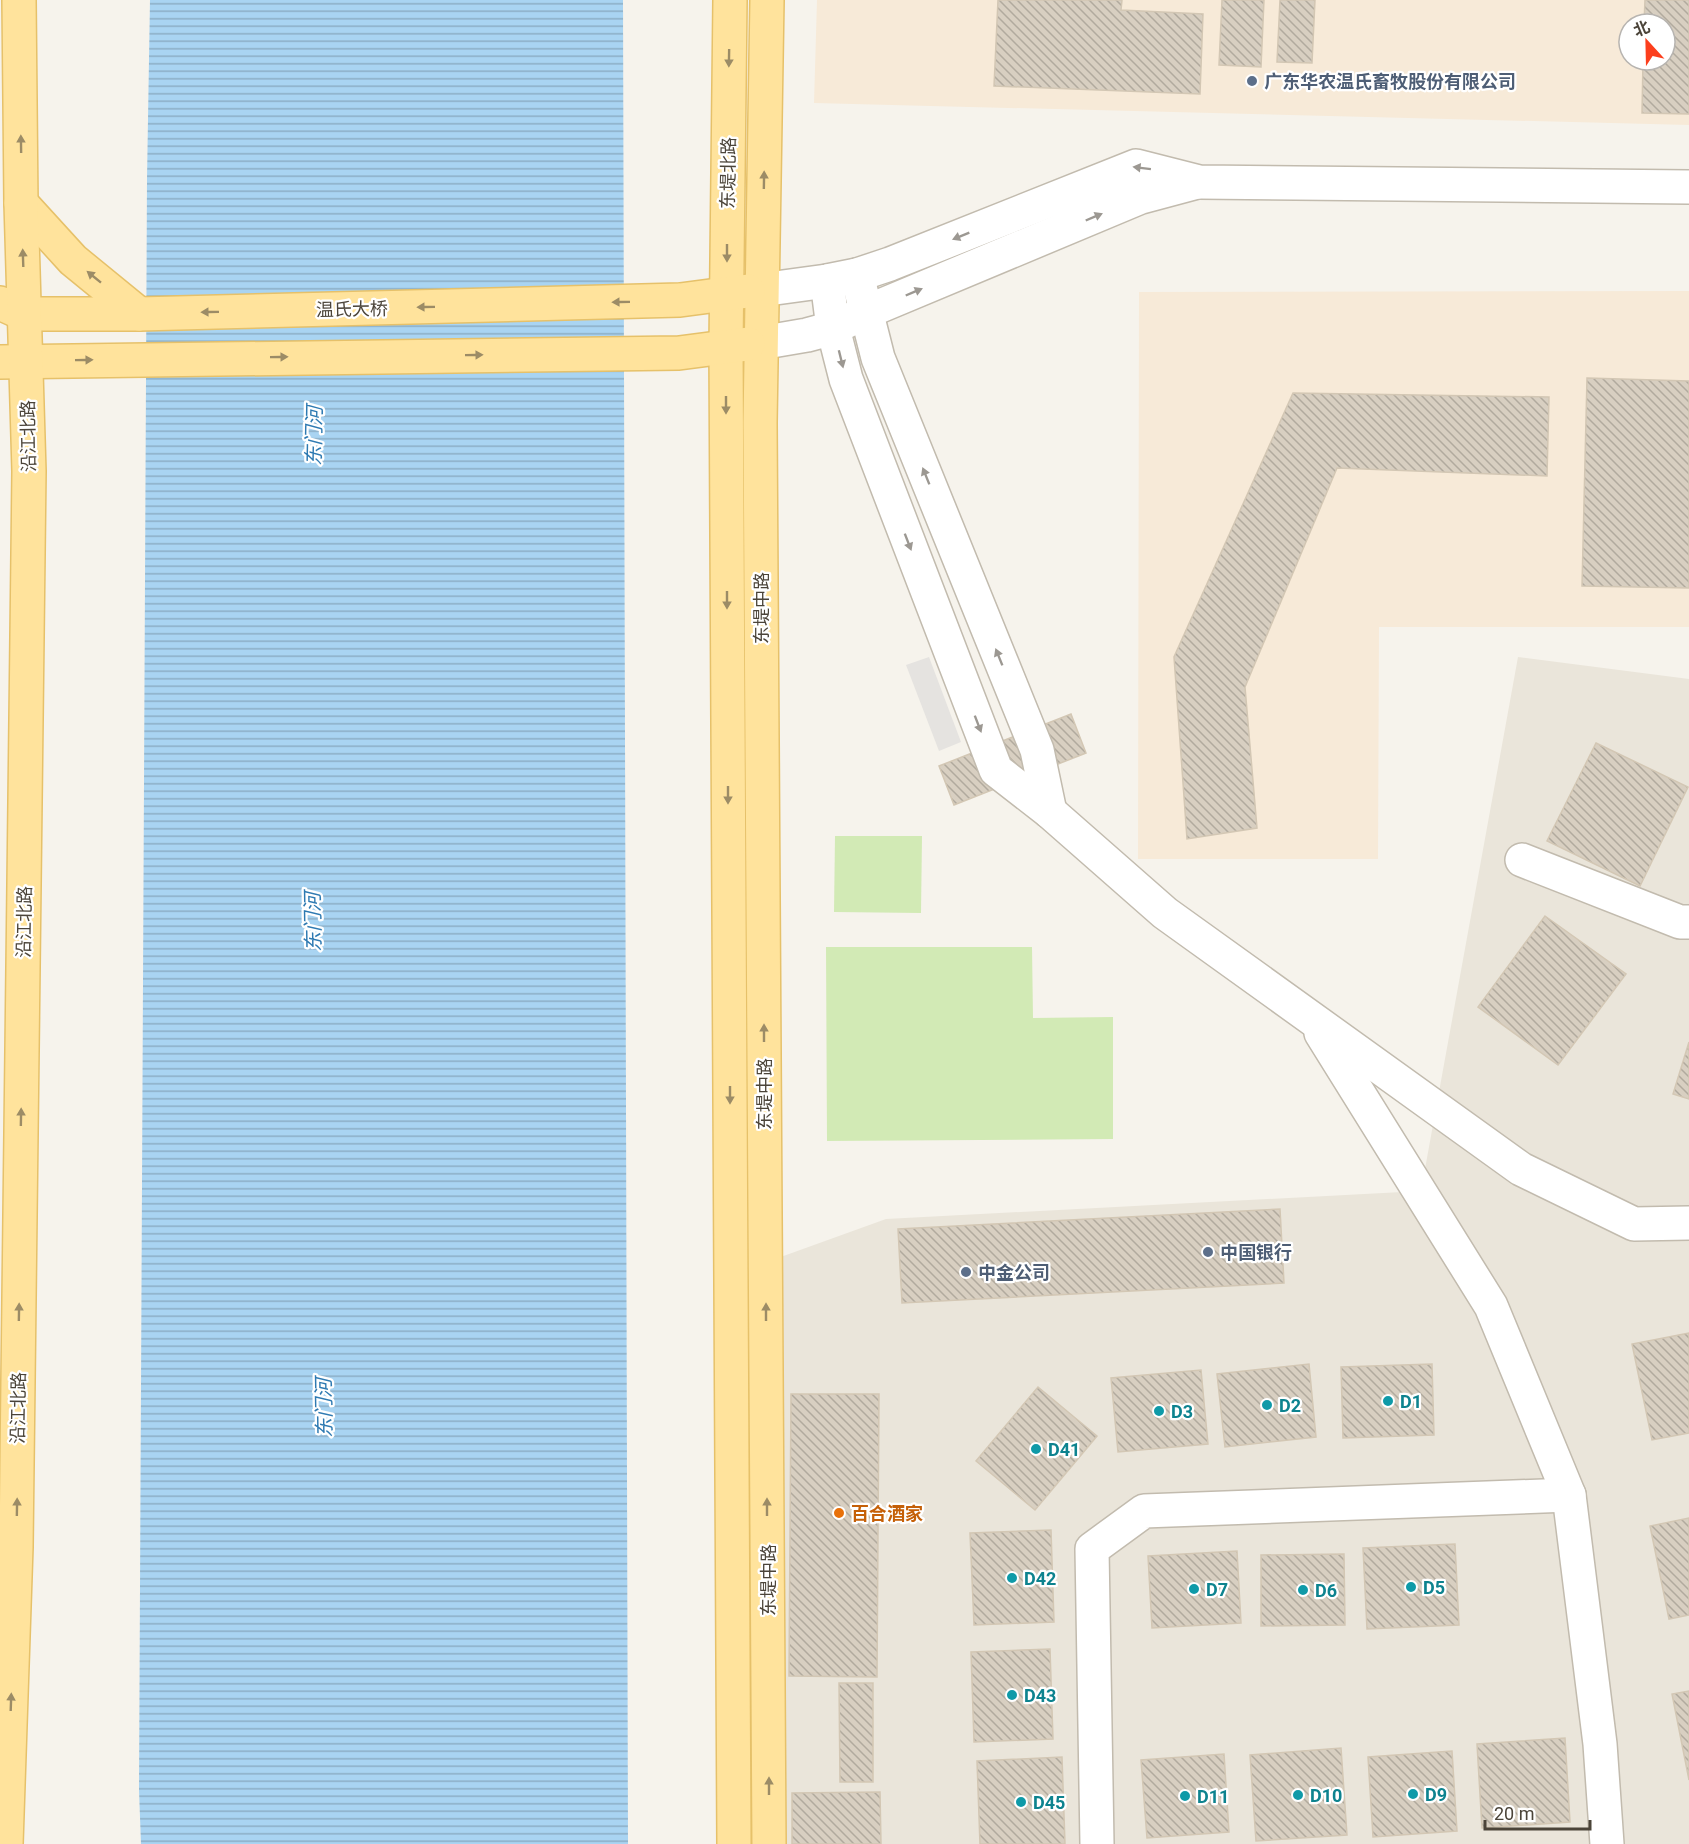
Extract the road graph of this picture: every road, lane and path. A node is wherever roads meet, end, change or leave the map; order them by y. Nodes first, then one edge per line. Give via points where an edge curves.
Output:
1 (19, 0) edge
2 (730, 0) edge
3 (767, 0) edge
4 (1199, 182) junction
5 (1689, 187) edge
6 (21, 203) junction
7 (842, 278) junction
8 (761, 290) junction
9 (727, 294) junction
10 (12, 308) edge
11 (866, 312) junction
12 (139, 314) junction
13 (833, 328) junction
14 (760, 343) junction
15 (726, 347) junction
16 (13, 361) edge
17 (1050, 812) junction
18 (1522, 860) dead end
19 (1689, 922) edge
20 (1312, 1018) junction
21 (1689, 1223) edge
22 (1569, 1495) junction
23 (8, 1547) edge
24 (6, 1844) edge
25 (734, 1844) edge
26 (769, 1844) edge
27 (1097, 1844) edge
28 (1607, 1844) edge

6 -> 1 main road, 沿江北路
2 -> 9 main road, 东堤北路
8 -> 3 main road, 东堤北路
4 - 5 street
4 -> 7 street via 1136,166 890,264
11 -> 4 street via 1141,197
10 -> 6 main road, 沿江北路
12 -> 6 main road via 74,260
7 - 8 street
7 - 11 street
7 - 13 street
8 - 9 main road, 温氏大桥
8 - 14 main road, 东堤北路
9 -> 12 main road, 温氏大桥 via 680,300
9 - 15 main road, 东堤北路
10 - 12 main road, 温氏大桥
10 - 16 main road, 沿江北路
11 - 13 street
17 -> 11 street via 1037,750 878,358
13 - 14 street
13 -> 17 street via 846,379 996,770
14 - 15 main road
26 -> 14 main road, 东堤中路
16 -> 15 main road via 680,353
15 -> 25 main road, 东堤中路
23 -> 16 main road, 沿江北路 via 29,471
17 - 20 street via 1165,913
18 - 19 street via 1680,922
20 - 21 street via 1521,1169 1634,1224
20 - 22 street via 1491,1306
22 - 27 street via 1144,1511 1100,1543 1092,1549
22 - 28 street via 1600,1744
24 -> 23 main road, 沿江北路

